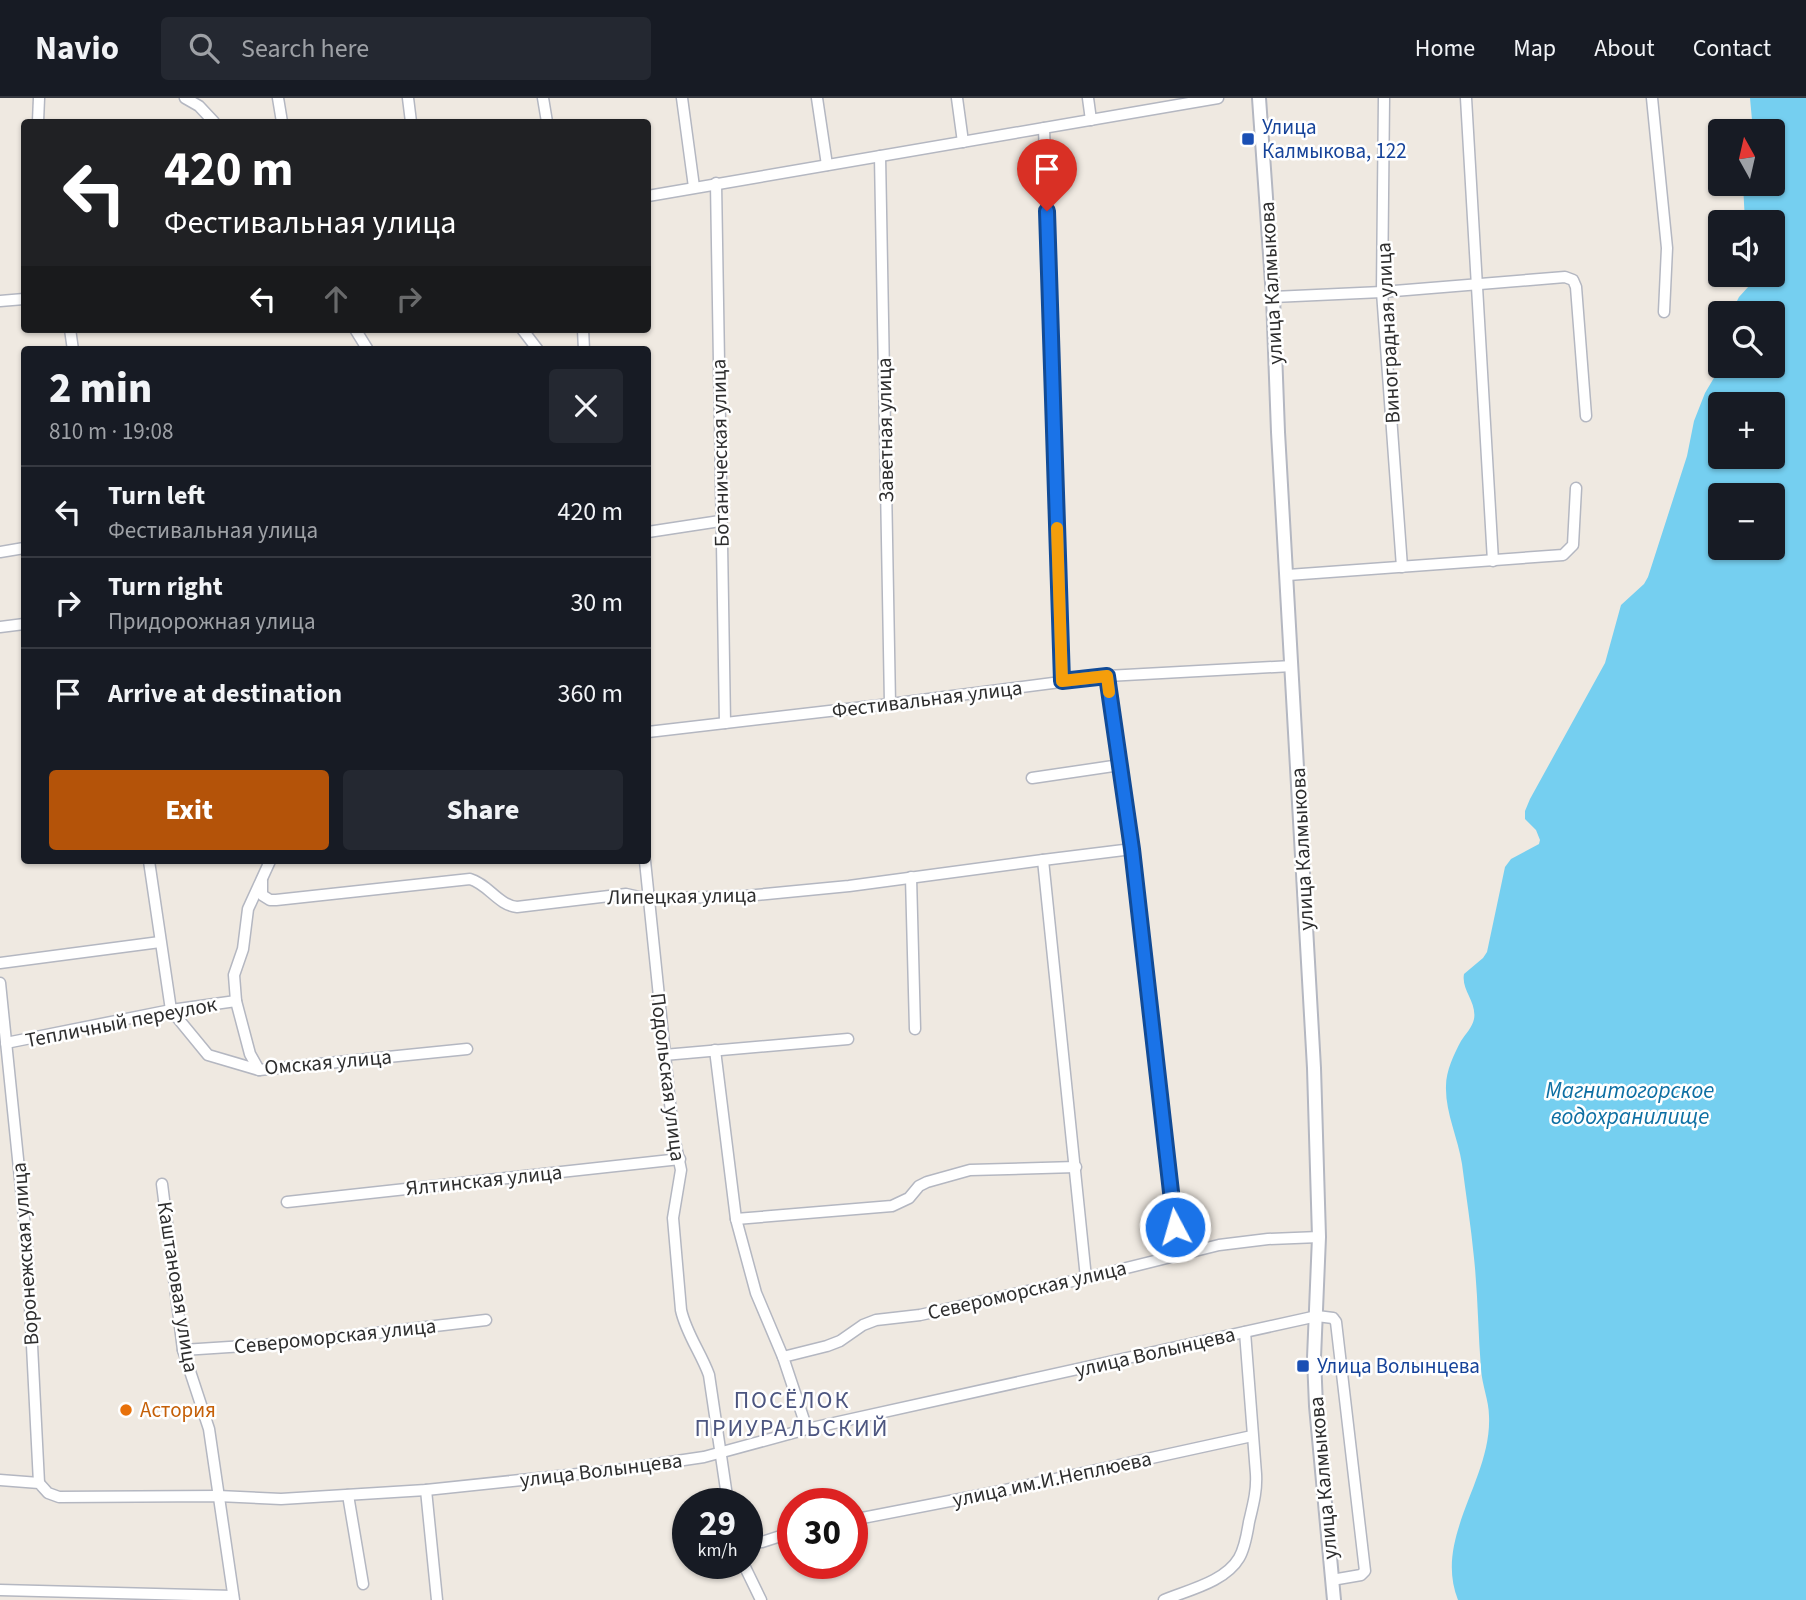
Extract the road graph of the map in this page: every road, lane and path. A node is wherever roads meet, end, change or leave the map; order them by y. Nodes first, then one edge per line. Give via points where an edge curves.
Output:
1 (39, 98) edge
2 (185, 98) edge
3 (278, 98) edge
4 (408, 98) edge
5 (543, 98) edge
6 (681, 98) edge
7 (817, 98) edge
8 (957, 98) edge
9 (1088, 98) edge
10 (1218, 98) edge
11 (1259, 98) edge
12 (1384, 98) edge
13 (1466, 98) edge
14 (1652, 98) edge
15 (1191, 100) edge
16 (38, 119) edge
17 (211, 119) edge
18 (282, 119) edge
19 (411, 119) edge
20 (546, 119) edge
21 (1091, 120) junction
22 (1044, 128) junction
23 (963, 142) junction
24 (880, 156) junction
25 (827, 165) junction
26 (716, 183) junction
27 (694, 187) junction
28 (651, 195) edge
29 (1476, 285) junction
30 (1382, 292) junction
31 (1273, 297) junction
32 (21, 299) edge
33 (0, 301) edge
34 (1664, 312) dead end
35 (1586, 416) dead end
36 (1576, 488) dead end
37 (720, 521) junction
38 (651, 532) edge
39 (21, 548) edge
40 (0, 552) edge
41 (1493, 561) junction
42 (1402, 567) junction
43 (1288, 575) junction
44 (21, 624) edge
45 (0, 627) edge
46 (1292, 666) junction
47 (1107, 676) junction
48 (1062, 681) junction
49 (890, 704) junction
50 (725, 723) junction
51 (651, 732) edge
52 (1120, 765) junction
53 (1032, 778) dead end
54 (1132, 849) junction
55 (1043, 860) junction
56 (149, 864) edge
57 (269, 864) edge
58 (645, 864) edge
59 (911, 877) junction
60 (262, 881) junction
61 (648, 899) junction
62 (160, 942) junction
63 (0, 963) edge
64 (0, 983) edge
65 (236, 1000) junction
66 (171, 1010) junction
67 (915, 1029) dead end
68 (848, 1039) dead end
69 (6, 1043) junction
70 (467, 1049) dead end
71 (715, 1050) junction
72 (664, 1055) junction
73 (259, 1070) junction
74 (680, 1159) junction
75 (1076, 1167) junction
76 (162, 1184) dead end
77 (287, 1202) dead end
78 (736, 1219) junction
79 (1319, 1237) junction
80 (1179, 1254) junction
81 (1086, 1278) junction
82 (1317, 1316) junction
83 (486, 1320) dead end
84 (1245, 1332) junction
85 (183, 1350) junction
86 (783, 1357) junction
87 (807, 1429) junction
88 (1252, 1436) junction
89 (720, 1452) junction
90 (0, 1480) edge
91 (38, 1483) junction
92 (726, 1488) edge
93 (426, 1490) junction
94 (348, 1495) junction
95 (218, 1496) junction
96 (868, 1517) edge
97 (751, 1579) edge
98 (1332, 1580) junction
99 (363, 1584) dead end
100 (0, 1590) edge
101 (234, 1598) edge
102 (437, 1600) edge
103 (761, 1600) edge
104 (1164, 1600) edge
105 (1334, 1600) edge

1 - 16 street
2 - 17 street
3 - 18 street
4 - 19 street
5 - 20 street
6 - 27 street
7 - 25 street
8 - 23 street
9 - 21 street
10 - 15 street
11 - 31 main road, улица Калмыкова
12 - 30 street, Виноградная улица
13 - 29 street
14 - 34 street via 1667,248
15 - 21 street
21 - 22 street
22 - 23 street
22 - 48 street
23 - 24 street
24 - 25 street
24 - 49 street, Заветная улица
25 - 26 street
26 - 27 street
26 - 37 street, Ботаническая улица
27 - 28 street
29 - 30 street
29 - 35 street via 1565,277 1573,281
29 - 41 street
30 - 31 street
30 - 42 street, Виноградная улица
31 - 43 main road, улица Калмыкова
32 - 33 street
36 - 41 street via 1574,539 1569,550 1563,555
37 - 38 street
37 - 50 street, Ботаническая улица
39 - 40 street
41 - 42 street
42 - 43 street
43 - 46 main road, улица Калмыкова
44 - 45 street
46 - 47 street, Фестивальная улица
46 - 79 main road, улица Калмыкова
47 - 48 street, Фестивальная улица
47 - 52 street
48 - 49 street, Фестивальная улица
49 - 50 street, Фестивальная улица
50 - 51 street, Фестивальная улица
52 - 53 street
52 - 54 street
54 - 55 street, Липецкая улица
54 - 80 street
55 - 59 street, Липецкая улица
55 - 75 street
56 - 62 street
57 - 60 street
58 - 61 street, Подольская улица
59 - 61 street, Липецкая улица via 745,896
59 - 67 street
60 - 61 street, Липецкая улица via 262,895 270,900 470,879 511,906 626,894
60 - 65 street via 248,909 234,975
61 - 72 street, Подольская улица
62 - 63 street
62 - 66 street
64 - 69 street, Воронежская улица
65 - 66 street, Тепличный переулок
65 - 73 street via 250,1054
66 - 69 street, Тепличный переулок
66 - 73 street, Омская улица via 208,1055
68 - 71 street
69 - 91 street, Воронежская улица via 27,1247
70 - 73 street, Омская улица
71 - 72 street
71 - 78 street
72 - 74 street, Подольская улица
74 - 77 street, Ялтинская улица
74 - 89 street, Подольская улица via 673,1218 681,1310 709,1375
75 - 78 street via 970,1170 927,1182 892,1206
75 - 81 street
76 - 85 street, Каштановая улица
78 - 86 street via 757,1293
79 - 80 street, Североморская улица via 1241,1242
79 - 82 main road, улица Калмыкова
80 - 81 street, Североморская улица
81 - 86 street, Североморская улица via 920,1315 876,1320 840,1341
82 - 84 street, улица Волынцева
82 - 98 main road, улица Калмыкова via 1316,1405
82 - 98 street via 1336,1322 1365,1571
83 - 85 street, Североморская улица via 290,1343
84 - 87 street, улица Волынцева
84 - 88 street
85 - 95 street, Каштановая улица via 209,1429
86 - 87 street
87 - 89 street, улица Волынцева
88 - 96 street, улица им.И.Неплюева
88 - 104 street via 1256,1494 1240,1556 1217,1578
89 - 92 street
89 - 93 street, улица Волынцева via 616,1470
90 - 91 street, улица Волынцева
91 - 95 street, улица Волынцева via 59,1497
93 - 94 street, улица Волынцева
93 - 102 street
94 - 95 street, улица Волынцева
94 - 99 street
95 - 101 street, Каштановая улица
97 - 103 street
98 - 105 main road, улица Калмыкова
100 - 101 street

